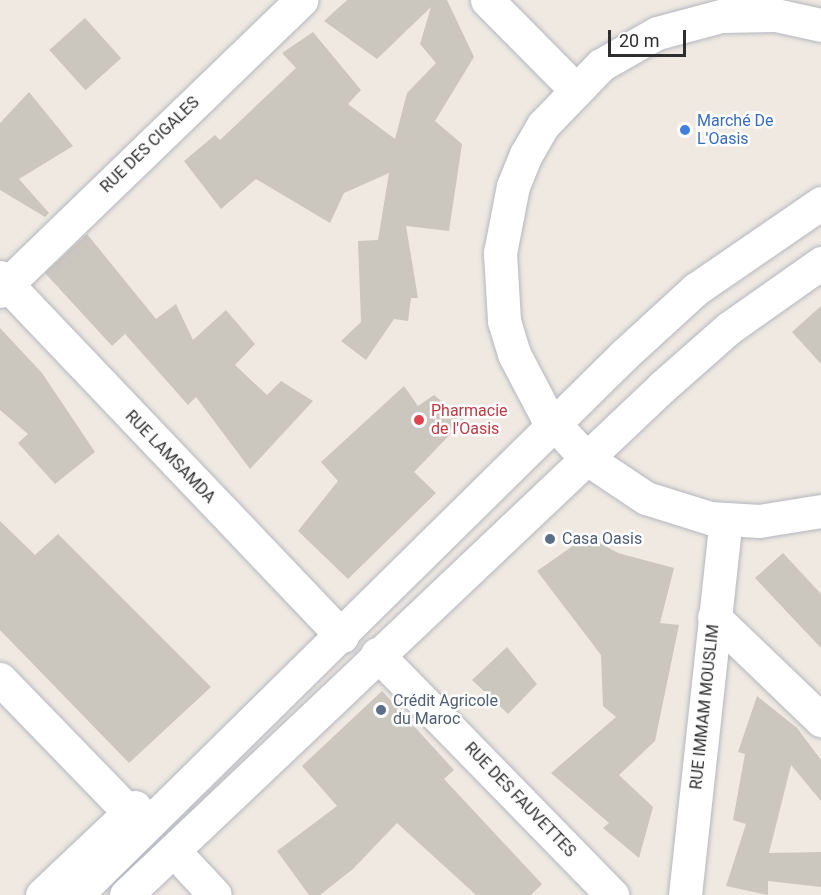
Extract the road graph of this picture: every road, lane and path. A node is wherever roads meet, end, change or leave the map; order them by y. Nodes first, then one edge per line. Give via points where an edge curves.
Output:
1 (301, 0) edge
2 (487, 0) edge
3 (775, 8) edge
4 (821, 25) edge
5 (574, 88) junction
6 (821, 203) edge
7 (821, 263) edge
8 (2, 284) edge
9 (553, 425) junction
10 (586, 458) junction
11 (821, 511) edge
12 (726, 520) junction
13 (714, 617) junction
14 (342, 636) junction
15 (377, 654) junction
16 (0, 679) edge
17 (325, 703) junction
18 (270, 706) junction
19 (821, 720) edge
20 (129, 812) junction
21 (186, 864) junction
22 (42, 895) edge
23 (76, 895) edge
24 (126, 895) edge
25 (155, 895) edge
26 (215, 895) edge
27 (612, 895) edge
28 (685, 895) edge

1 - 8 street, RUE DES CIGALES
2 - 5 street
3 - 4 street
3 - 5 street via 721,16 657,33 601,65
5 - 9 street via 526,154 513,186 500,253 504,321 514,354
6 - 9 street via 696,289
7 - 10 street via 729,328
8 - 14 street, RUE LAMSAMDA
9 - 10 street
9 - 14 street
10 - 12 street via 646,498
10 - 15 street
11 - 12 street
12 - 13 street, RUE IMMAM MOUSLIM
13 - 19 street
13 - 28 street, RUE IMMAM MOUSLIM
14 - 18 street
15 - 17 street
15 - 27 street, RUE DES FAUVETTES
16 - 20 street
17 - 21 street via 269,778
17 - 24 street
18 - 20 street via 196,750
18 - 23 street
20 - 22 street
21 - 25 street
21 - 26 street

